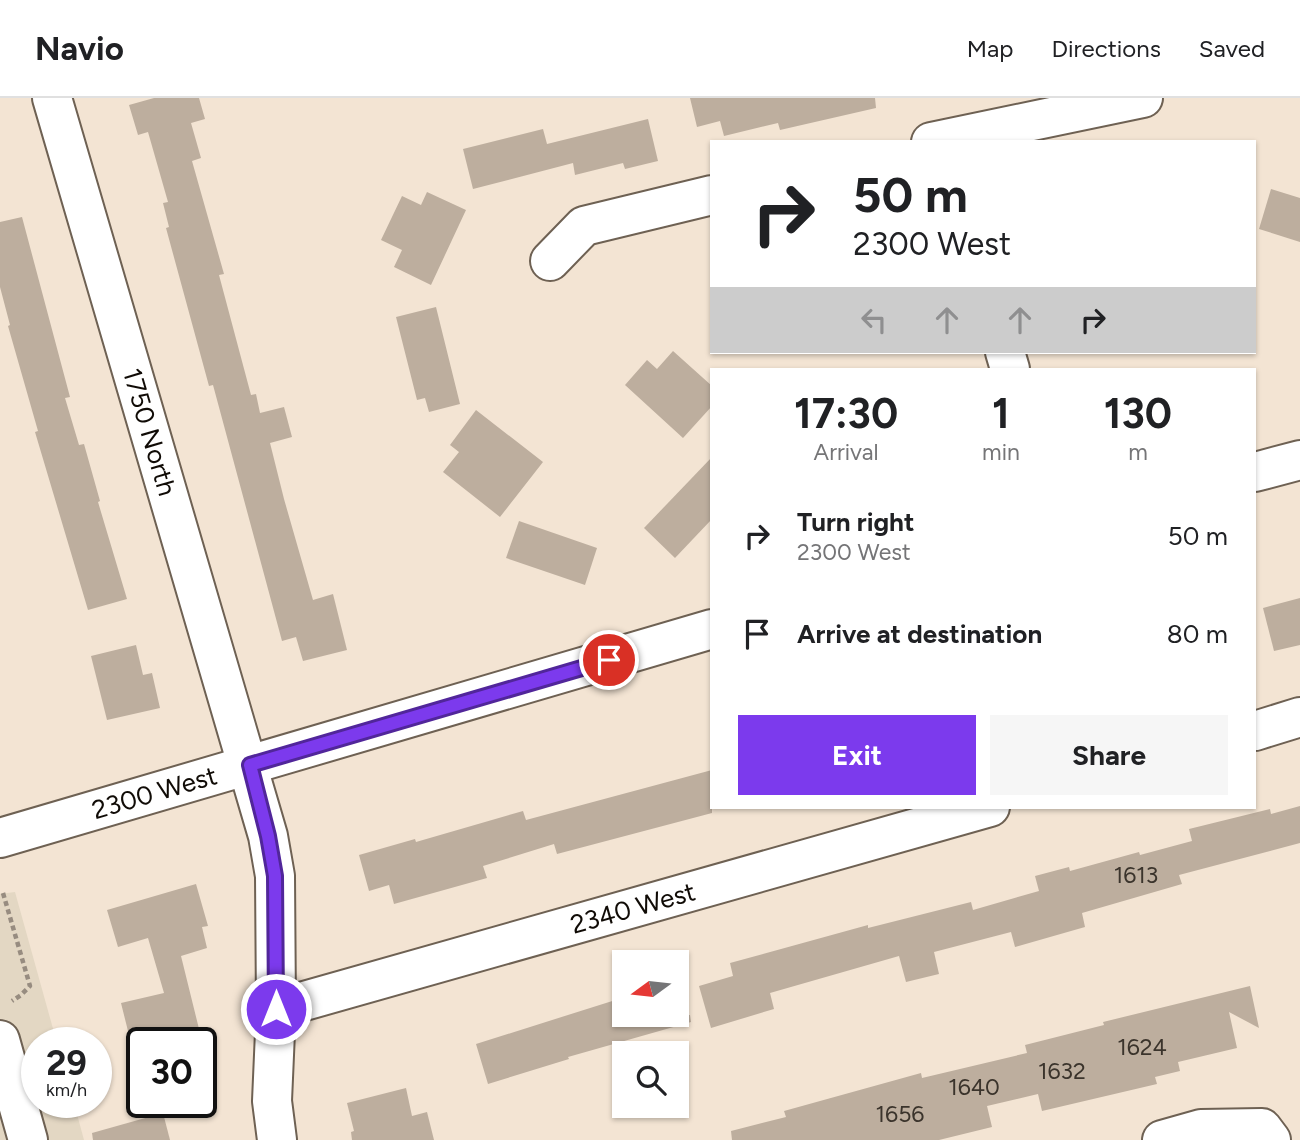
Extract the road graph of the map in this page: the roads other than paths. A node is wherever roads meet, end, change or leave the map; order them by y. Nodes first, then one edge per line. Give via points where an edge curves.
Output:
1 (52, 98) edge
2 (1143, 98) edge
3 (943, 140) edge
4 (710, 195) edge
5 (550, 261) dead end
6 (1300, 460) edge
7 (1256, 472) edge
8 (710, 630) edge
9 (1300, 718) edge
10 (1256, 731) edge
11 (250, 765) junction
12 (983, 809) edge
13 (0, 838) edge
14 (276, 1009) junction
15 (0, 1040) edge
16 (1267, 1134) edge
17 (28, 1140) edge
18 (277, 1140) edge
19 (1162, 1140) edge

1 - 11 street, 1750 North
2 - 3 street
4 - 5 street via 584,226
6 - 7 street
8 - 11 street, 2300 West
9 - 10 street
11 - 13 street, 2300 West
11 - 14 street, 1750 North via 275,876
12 - 14 street, 2340 West
14 - 18 street, 1750 North via 272,1101
15 - 17 street
16 - 19 street via 1201,1129

